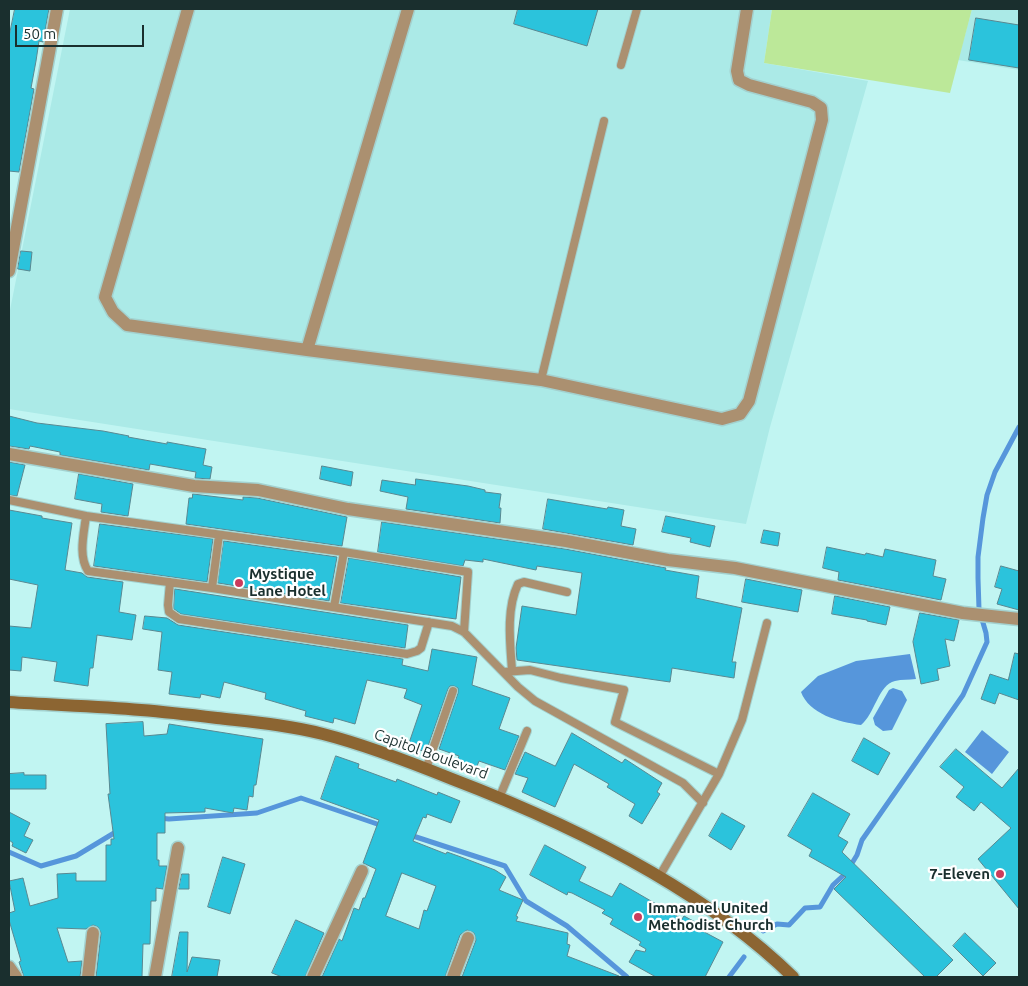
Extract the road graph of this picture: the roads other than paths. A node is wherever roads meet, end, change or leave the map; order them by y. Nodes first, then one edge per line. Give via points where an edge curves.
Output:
1 (57, 9) edge
2 (188, 9) edge
3 (408, 9) edge
4 (637, 9) edge
5 (747, 9) edge
6 (621, 66) dead end
7 (604, 121) dead end
8 (9, 271) edge
9 (308, 350) junction
10 (541, 380) junction
11 (9, 454) edge
12 (9, 500) edge
13 (86, 516) junction
14 (219, 535) junction
15 (344, 552) junction
16 (170, 582) junction
17 (212, 588) junction
18 (568, 592) dead end
19 (334, 607) junction
20 (1019, 619) edge
21 (429, 622) junction
22 (768, 623) dead end
23 (464, 632) junction
24 (508, 671) junction
25 (453, 691) dead end
26 (9, 702) edge
27 (527, 731) dead end
28 (426, 769) junction
29 (719, 774) junction
30 (500, 796) junction
31 (703, 802) junction
32 (178, 848) dead end
33 (362, 871) dead end
34 (659, 876) junction
35 (93, 933) dead end
36 (468, 938) dead end
37 (9, 967) edge
38 (16, 977) edge
39 (88, 977) edge
40 (155, 977) edge
41 (313, 977) edge
42 (453, 977) edge
43 (793, 977) edge

1 - 8 street
2 - 9 street via 105,297 113,312 127,325
3 - 9 street
4 - 6 lane
5 - 10 street via 737,71 739,80 812,102 821,108 822,120 749,401 740,414 722,420
7 - 10 lane
9 - 10 street
11 - 20 street via 194,486 258,490 348,509 735,568 963,613
12 - 13 lane
13 - 14 lane
13 - 16 lane via 82,556 88,571
14 - 15 lane
14 - 17 lane
15 - 19 lane
15 - 23 lane via 468,572
16 - 17 lane
16 - 21 lane via 169,612 179,619 407,654 421,648
17 - 19 lane
18 - 24 lane via 524,582 518,584 509,631
19 - 21 lane
21 - 23 lane
22 - 29 lane via 742,720
23 - 24 lane
24 - 29 lane via 530,670 624,690 615,722
24 - 31 lane via 518,687 535,701 683,783
25 - 28 lane
26 - 28 main road, Capitol Boulevard via 140,710 269,724 322,734
27 - 30 lane
28 - 30 main road, Capitol Boulevard
29 - 31 lane
30 - 34 main road, Capitol Boulevard
31 - 34 lane
32 - 40 street
33 - 41 street
34 - 43 main road, Capitol Boulevard via 738,929
35 - 39 street
36 - 42 street
37 - 38 street

